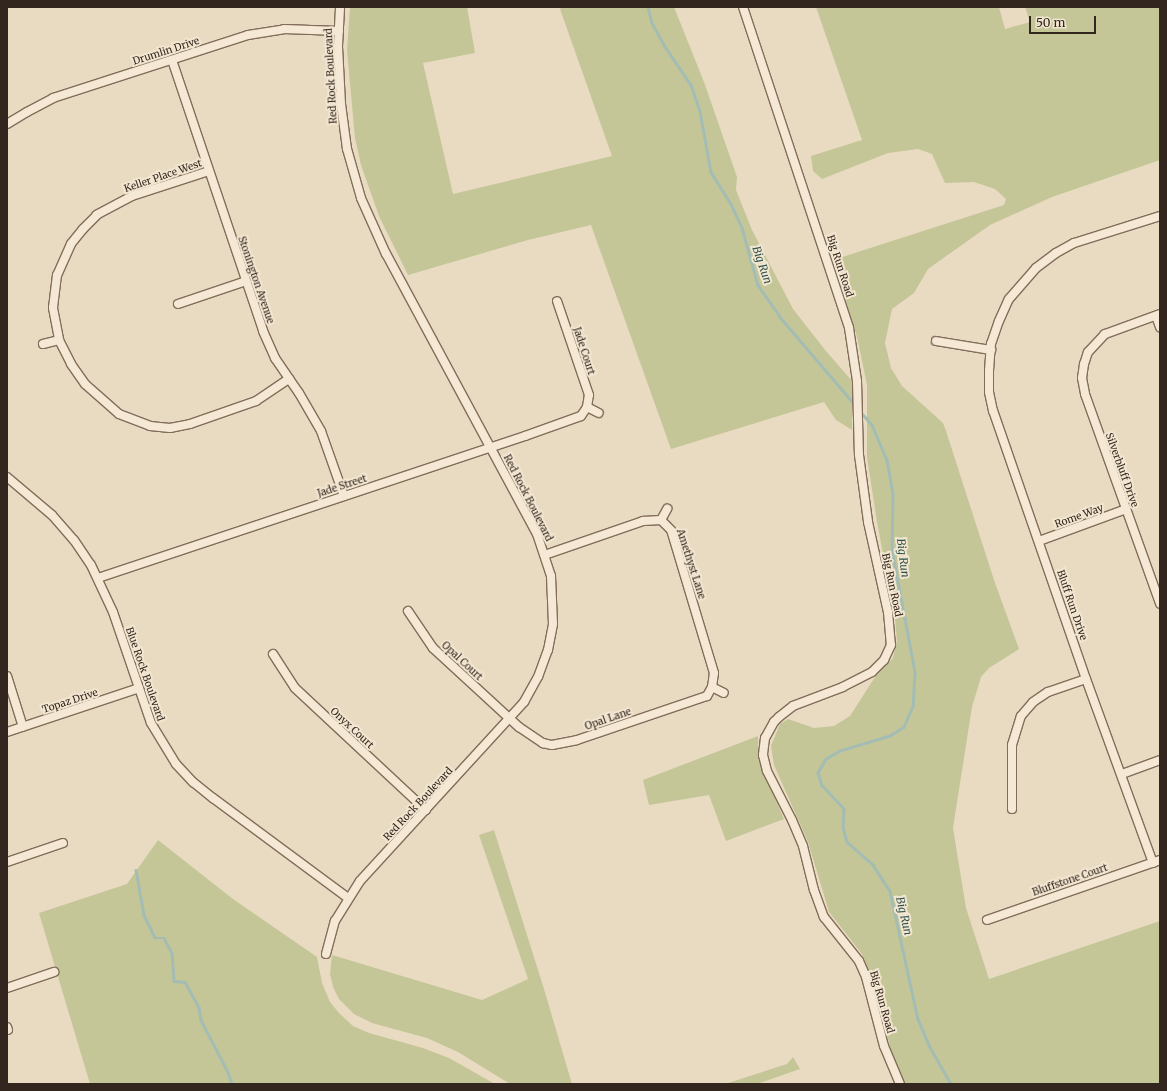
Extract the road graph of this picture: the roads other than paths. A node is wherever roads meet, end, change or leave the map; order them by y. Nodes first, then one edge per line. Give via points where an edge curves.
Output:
1 (340, 7) edge
2 (743, 7) edge
3 (339, 30) junction
4 (172, 60) junction
5 (7, 124) edge
6 (209, 171) junction
7 (1160, 216) edge
8 (246, 281) junction
9 (557, 301) dead end
10 (178, 304) dead end
11 (1158, 315) edge
12 (1160, 327) edge
13 (58, 340) junction
14 (936, 341) dead end
15 (43, 344) dead end
16 (991, 350) junction
17 (289, 379) junction
18 (587, 407) junction
19 (599, 413) dead end
20 (490, 448) junction
21 (7, 477) edge
22 (344, 496) junction
23 (667, 509) dead end
24 (1126, 509) junction
25 (660, 520) junction
26 (1039, 541) junction
27 (545, 555) junction
28 (98, 578) junction
29 (1160, 604) edge
30 (408, 611) dead end
31 (273, 654) dead end
32 (7, 676) edge
33 (1086, 679) junction
34 (712, 687) junction
35 (140, 688) junction
36 (724, 693) dead end
37 (510, 719) junction
38 (23, 727) junction
39 (7, 732) edge
40 (1160, 760) edge
41 (1122, 774) junction
42 (1012, 809) dead end
43 (426, 810) junction
44 (63, 844) dead end
45 (1157, 861) edge
46 (7, 862) edge
47 (348, 898) junction
48 (988, 920) dead end
49 (326, 954) dead end
50 (54, 972) dead end
51 (7, 988) edge
52 (900, 1084) edge

1 - 3 street, Red Rock Boulevard
2 - 52 street, Big Run Road via 849,328 857,382 859,455 868,522 888,612 891,645 884,660 872,672 843,687 793,706 779,717 765,738 763,755 767,771 799,836 824,917 859,961 866,977 882,1039
3 - 4 street, Drumlin Drive via 276,30 248,35
3 - 20 street, Red Rock Boulevard via 343,126 361,198 386,254
4 - 5 street, Drumlin Drive via 53,98
4 - 6 street, Stonington Avenue
6 - 8 street, Stonington Avenue
6 - 13 street, Keller Place West via 132,196 97,215 83,229 70,244 57,275 53,308
7 - 16 street, Bluff Run Drive via 1074,243 1036,268 1009,299 999,321
8 - 10 street
8 - 17 street, Stonington Avenue via 263,331 275,358
9 - 18 street, Jade Court via 589,395
11 - 12 street
11 - 24 street, Silverbluff Drive via 1105,334 1095,342 1084,364 1082,378 1085,394
13 - 15 street
13 - 17 street, Keller Place West via 70,364 85,384 120,414 150,426 170,428 204,420 256,400
14 - 16 street
16 - 26 street, Bluff Run Drive via 989,392 993,411
17 - 22 street, Stonington Avenue via 311,411
18 - 19 street
18 - 20 street, Jade Street via 581,416
20 - 22 street, Jade Street
20 - 27 street, Red Rock Boulevard via 533,527
21 - 28 street, Blue Rock Boulevard via 52,515 74,540
22 - 28 street, Jade Street
23 - 25 street
24 - 26 street, Rome Way
24 - 29 street, Silverbluff Drive
25 - 27 street via 643,521
25 - 34 street, Amethyst Lane via 671,530 714,673
26 - 33 street, Bluff Run Drive
27 - 37 street, Red Rock Boulevard via 554,598 548,650 538,677 524,702
28 - 35 street, Blue Rock Boulevard
30 - 37 street, Opal Court via 433,648
31 - 43 street, Onyx Court via 295,688
32 - 38 street
33 - 41 street, Bluff Run Drive
33 - 42 street via 1048,692 1033,702 1021,716 1012,745
34 - 36 street
34 - 37 street, Opal Lane via 707,696 560,744 543,743
35 - 38 street, Topaz Drive
35 - 47 street, Blue Rock Boulevard via 151,723 176,764 193,782
37 - 43 street, Red Rock Boulevard
38 - 39 street, Topaz Drive
40 - 41 street
41 - 45 street, Bluff Run Drive
43 - 47 street, Red Rock Boulevard via 360,881
44 - 46 street
45 - 48 street, Bluffstone Court
47 - 49 street, Red Rock Boulevard via 335,921
50 - 51 street

